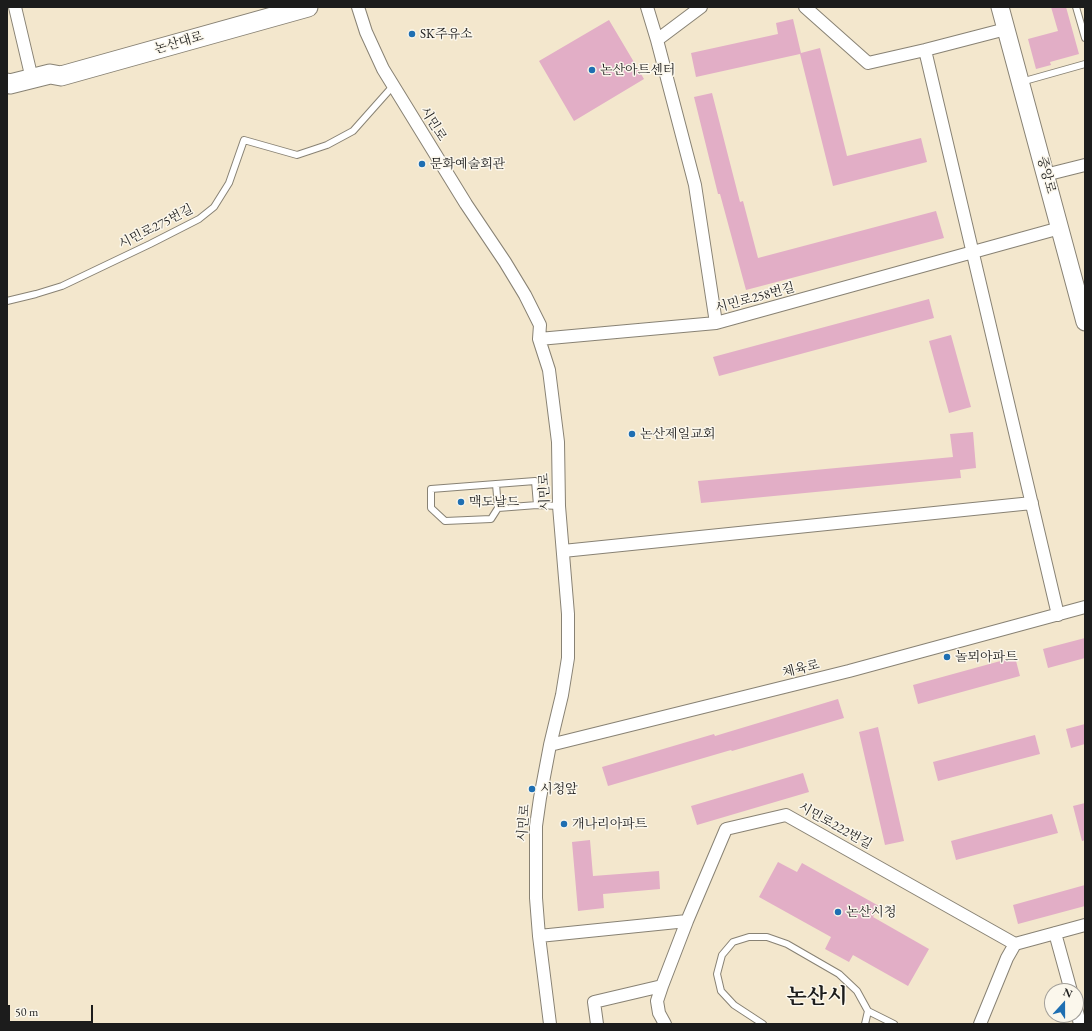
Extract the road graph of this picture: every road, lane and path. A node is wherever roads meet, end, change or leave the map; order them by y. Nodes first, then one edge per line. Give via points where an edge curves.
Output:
1 (15, 7) edge
2 (273, 7) edge
3 (308, 7) edge
4 (358, 7) edge
5 (647, 7) edge
6 (701, 7) edge
7 (806, 7) edge
8 (1000, 7) edge
9 (1076, 7) edge
10 (1006, 29) junction
11 (1085, 38) edge
12 (657, 40) junction
13 (925, 50) junction
14 (1085, 64) edge
15 (50, 74) junction
16 (32, 79) junction
17 (1021, 82) junction
18 (8, 84) edge
19 (393, 86) junction
20 (1085, 165) edge
21 (1046, 175) junction
22 (1060, 228) junction
23 (973, 252) junction
24 (7, 301) edge
25 (1085, 322) edge
26 (716, 323) junction
27 (539, 339) junction
28 (496, 484) junction
29 (1032, 503) junction
30 (537, 505) junction
31 (559, 506) junction
32 (498, 508) junction
33 (563, 551) junction
34 (1085, 607) edge
35 (1058, 615) junction
36 (550, 745) junction
37 (687, 921) junction
38 (1085, 925) edge
39 (1055, 933) junction
40 (539, 936) junction
41 (1015, 944) junction
42 (1069, 983) edge
43 (662, 986) junction
44 (868, 1011) junction
45 (550, 1024) edge
46 (597, 1024) edge
47 (665, 1024) edge
48 (763, 1024) edge
49 (865, 1024) edge
50 (894, 1024) edge
51 (980, 1024) edge

1 - 16 street
2 - 15 main road, 논산대로 via 58,65
3 - 15 main road, 논산대로 via 61,76
4 - 19 street, 시민로 via 366,32
5 - 12 street
6 - 12 street
7 - 13 street via 868,63
8 - 10 street, 중앙로
9 - 11 lane
10 - 13 street
10 - 17 street, 중앙로
12 - 26 street via 695,185
13 - 23 street
14 - 17 lane
15 - 16 main road, 논산대로
16 - 18 main road, 논산대로
17 - 21 street, 중앙로
19 - 24 lane, 시민로275번길 via 353,131 328,145 297,155 244,140 229,183 214,207 199,219 62,286
19 - 27 street, 시민로 via 525,294 540,325
20 - 21 street
21 - 22 street, 중앙로
22 - 23 street, 시민로258번길
22 - 25 street, 중앙로
23 - 26 street, 시민로258번길
23 - 29 street
26 - 27 street, 시민로258번길
27 - 31 street, 시민로 via 549,370 558,442
28 - 30 lane via 536,481
28 - 32 lane
28 - 32 lane via 431,489 431,508 445,521 491,519
29 - 33 street
29 - 35 street
30 - 31 lane
30 - 32 lane
31 - 33 street, 시민로
33 - 36 street, 시민로 via 568,614 568,658
34 - 35 street, 체육로
35 - 36 street, 체육로 via 849,672
36 - 40 street, 시민로 via 536,826
37 - 40 street
37 - 41 street, 시민로222번길 via 726,829 786,815
37 - 43 street
38 - 39 street
39 - 41 street
39 - 42 street
40 - 45 street, 시민로
41 - 51 street
43 - 46 street via 594,1002
43 - 47 street via 657,1001 659,1013
44 - 48 lane via 857,990 839,974 787,944 767,937 749,937 733,942 722,955 717,974 721,991 734,1005
44 - 49 lane
44 - 50 lane

